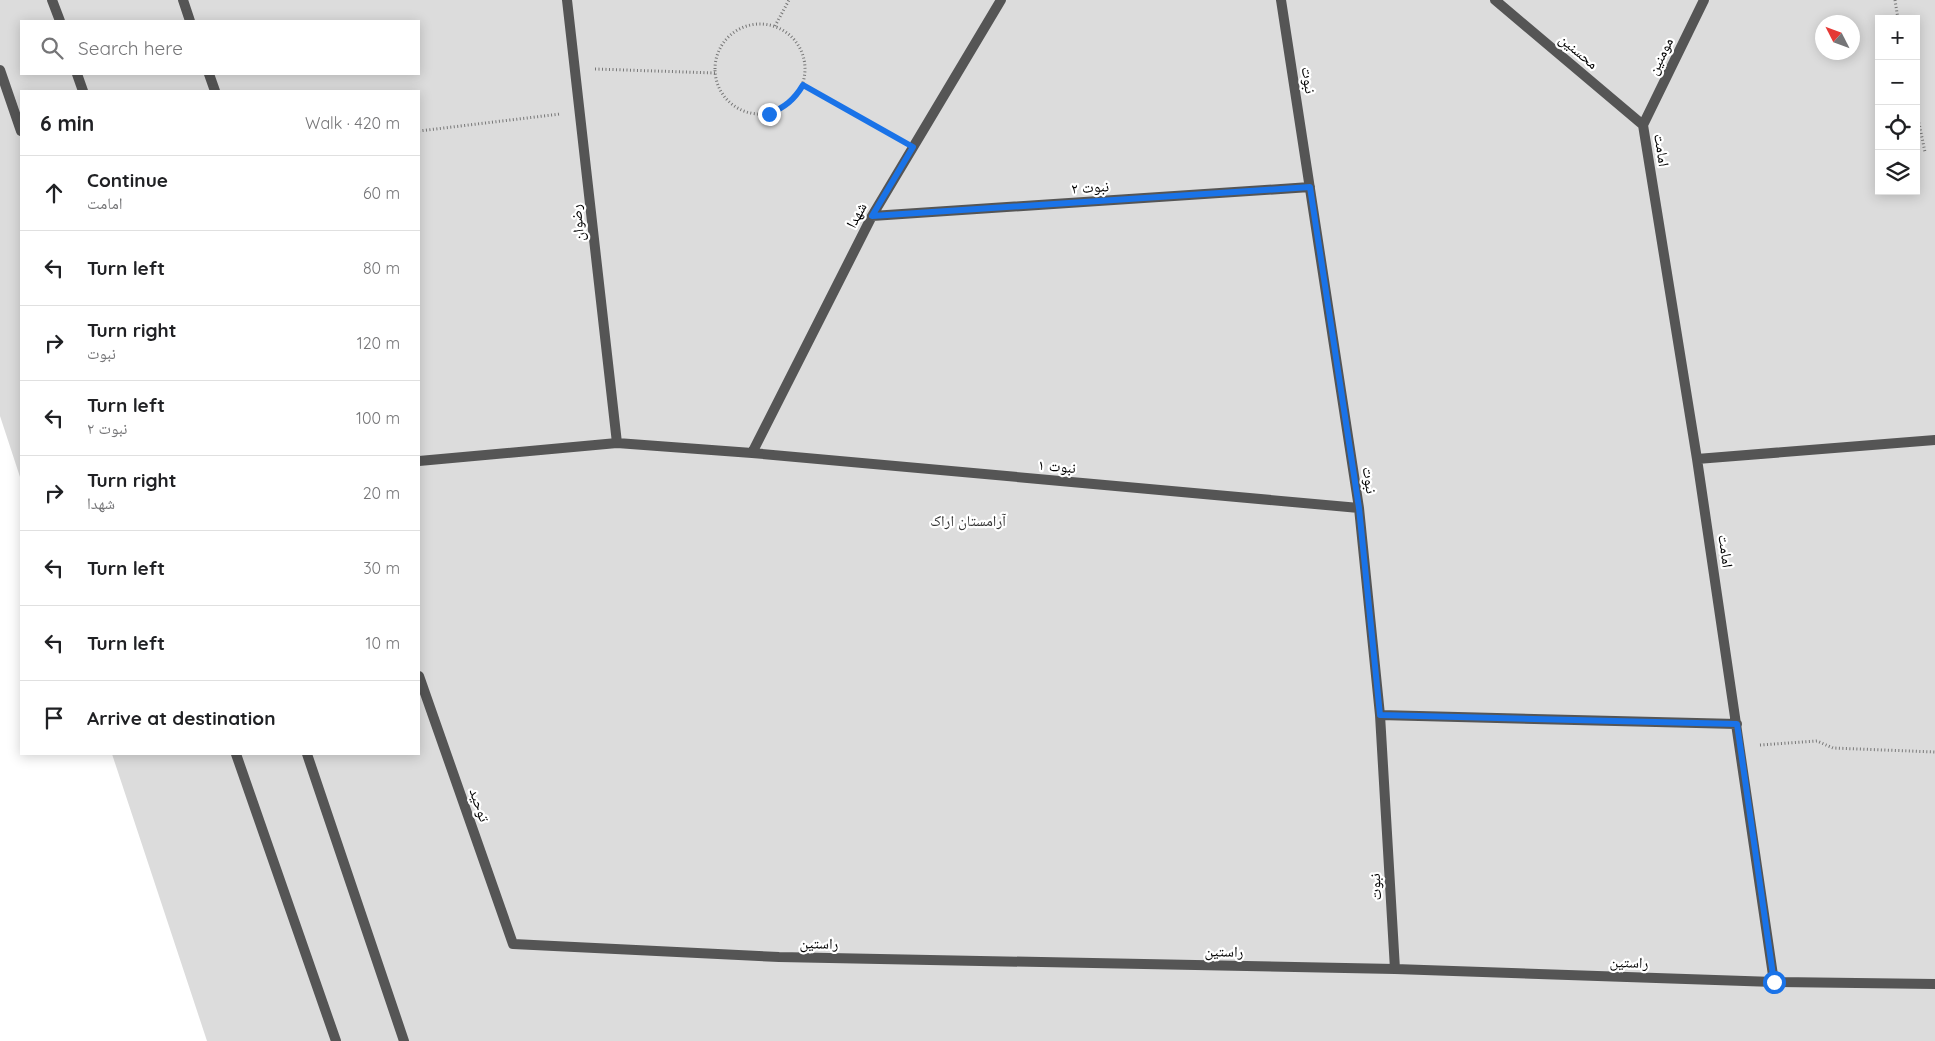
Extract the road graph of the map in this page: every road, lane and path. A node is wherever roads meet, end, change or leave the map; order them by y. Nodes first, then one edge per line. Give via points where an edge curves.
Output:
1 (52, 0) edge
2 (183, 0) edge
3 (567, 0) edge
4 (789, 0) edge
5 (1001, 0) edge
6 (1281, 0) edge
7 (1495, 0) edge
8 (1704, 0) edge
9 (1895, 0) edge
10 (1897, 15) edge
11 (60, 20) edge
12 (190, 20) edge
13 (775, 26) junction
14 (575, 68) junction
15 (0, 70) edge
16 (714, 73) junction
17 (77, 75) edge
18 (208, 75) edge
19 (803, 85) junction
20 (83, 90) edge
21 (215, 90) edge
22 (579, 111) junction
23 (1643, 125) junction
24 (20, 128) edge
25 (1920, 128) edge
26 (420, 131) edge
27 (913, 147) junction
28 (1925, 152) dead end
29 (1310, 187) junction
30 (872, 216) junction
31 (1935, 440) edge
32 (616, 443) junction
33 (752, 453) junction
34 (1698, 459) junction
35 (420, 461) edge
36 (1359, 508) junction
37 (420, 679) edge
38 (1380, 715) junction
39 (1737, 724) junction
40 (1740, 746) junction
41 (1935, 752) edge
42 (236, 755) edge
43 (307, 755) edge
44 (513, 944) joint
45 (1395, 969) junction
46 (1774, 982) junction
47 (1935, 984) edge
48 (336, 1041) edge
49 (404, 1041) edge

1 - 11 street
2 - 12 street
3 - 14 street, رضوان
4 - 13 path
5 - 27 street, شهدا
6 - 29 street, نبوت
7 - 23 street, محسنین
8 - 23 street, مومنین
9 - 10 path
13 - 16 path via 747,26 734,32 716,57
13 - 19 path via 798,43 806,71
14 - 16 path
14 - 22 street, رضوان
15 - 24 street
16 - 19 path via 727,100 740,110 754,114 769,114 784,108
17 - 20 street
18 - 21 street
19 - 27 path
22 - 26 path
22 - 32 street, رضوان
23 - 34 street, امامت
25 - 28 path
27 - 30 street, شهدا
29 - 30 street, نبوت ۲
29 - 36 street, نبوت
30 - 33 street, شهدا
31 - 34 street
32 - 33 street, نبوت ۱
32 - 35 street, نبوت ۱
33 - 36 street, نبوت ۱
34 - 39 street, امامت
36 - 38 street, نبوت
37 - 44 street, توحید
38 - 39 street
38 - 45 street, نبوت
39 - 40 street, امامت
40 - 41 path via 1817,741 1833,748
40 - 46 street, امامت
42 - 48 street
43 - 49 street
44 - 45 street, راستین via 779,957
45 - 46 street, راستین
46 - 47 street, راستین

